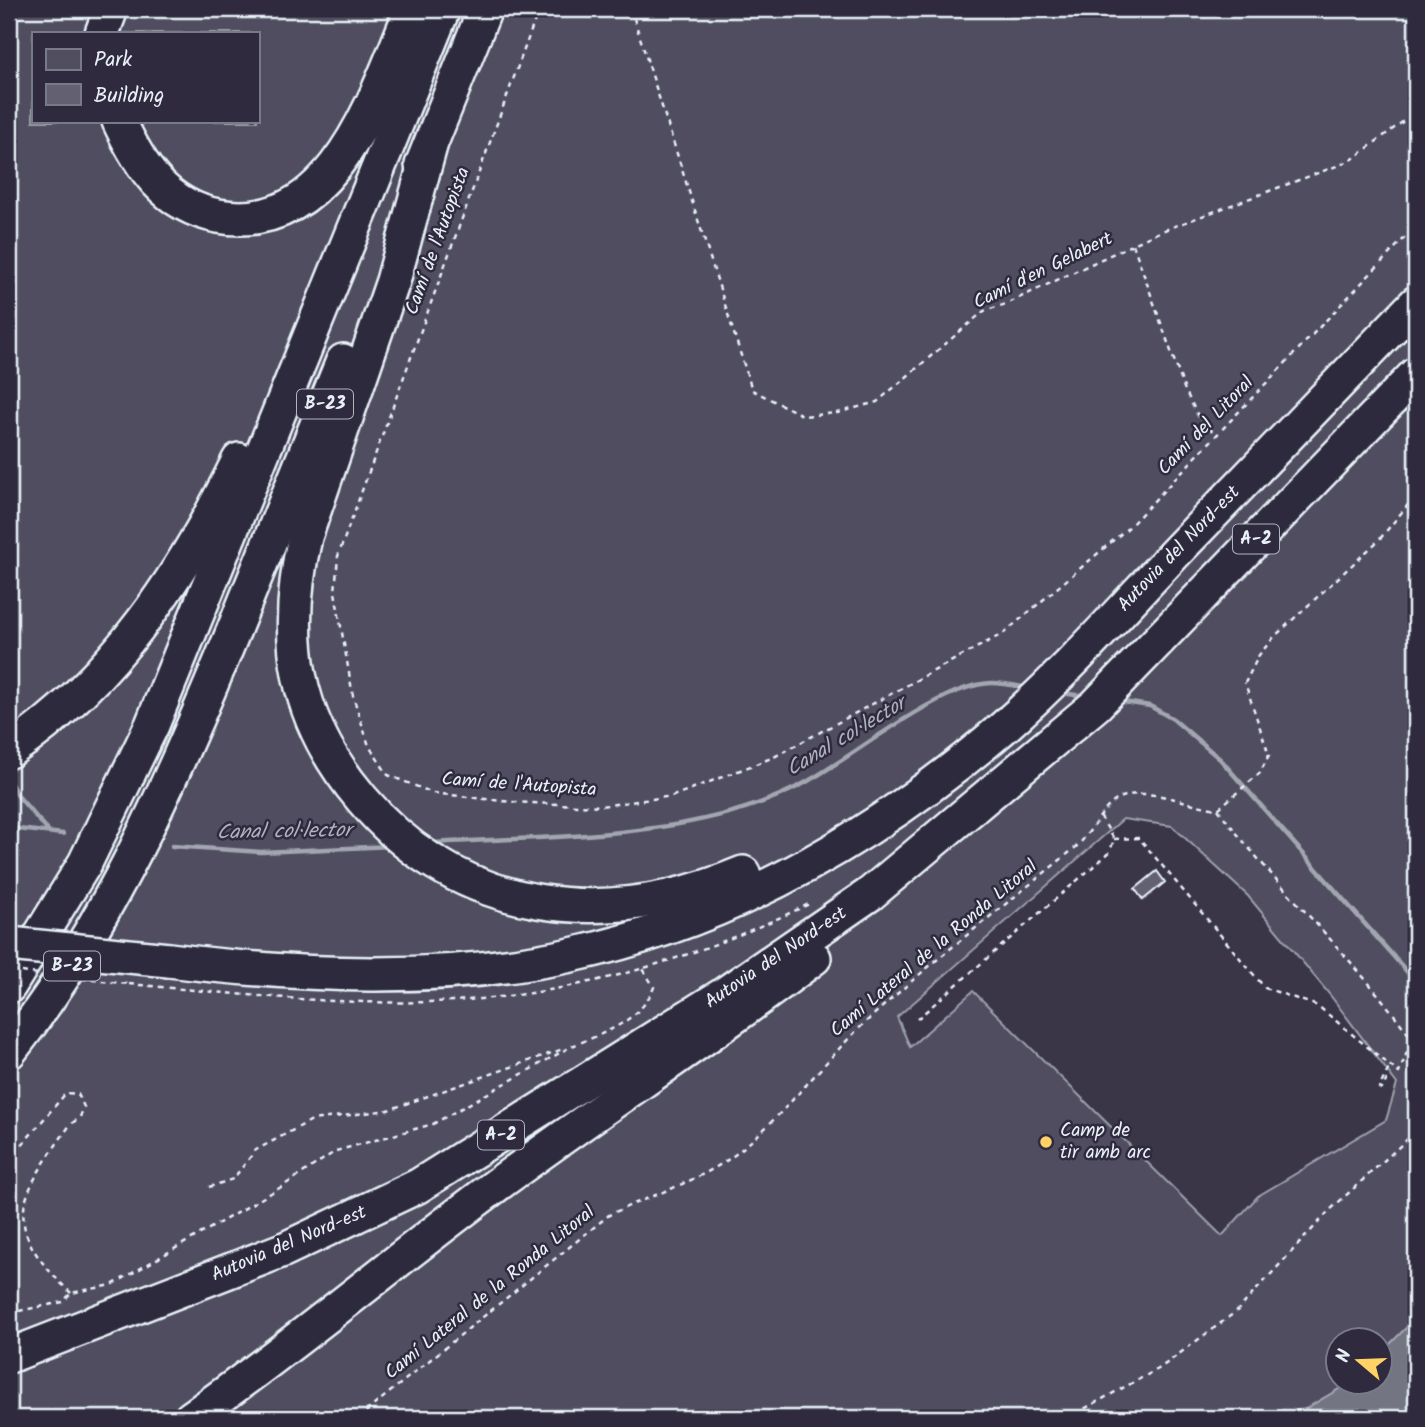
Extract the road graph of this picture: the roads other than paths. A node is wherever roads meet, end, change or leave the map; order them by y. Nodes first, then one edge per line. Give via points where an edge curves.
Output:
1 (111, 9) edge
2 (412, 9) edge
3 (425, 9) edge
4 (443, 9) edge
5 (485, 9) edge
6 (102, 32) edge
7 (119, 122) edge
8 (429, 146) junction
9 (1416, 303) edge
10 (1416, 374) edge
11 (12, 749) edge
12 (1024, 776) junction
13 (917, 796) junction
14 (9, 944) edge
15 (9, 986) edge
16 (9, 1052) edge
17 (9, 1356) edge
18 (191, 1418) edge

1 - 6 highway
2 - 7 highway via 347,150 316,187 273,212 232,218 177,201 150,177
3 - 11 highway via 218,503 168,587 113,660 97,679
4 - 15 highway, B-23 via 183,653 85,863
5 - 8 highway, B-23
8 - 13 highway via 393,281 305,537 294,596 294,644 307,713 341,773 377,818 417,853 449,872 526,900 583,906 671,898 725,880
8 - 16 highway, B-23 via 163,799 66,976
9 - 13 highway, Autovia del Nord-est / A-2 via 1082,650 1006,725
10 - 12 highway, Autovia del Nord-est / A-2
12 - 17 highway, Autovia del Nord-est / A-2 via 995,792 870,894 723,995 418,1186 283,1250
12 - 18 highway via 885,904 751,1007 643,1078 505,1179
13 - 14 highway, Autovia del Nord-est / A-2, bridge via 843,845 759,891 622,942 569,955 485,968 402,973 236,968

